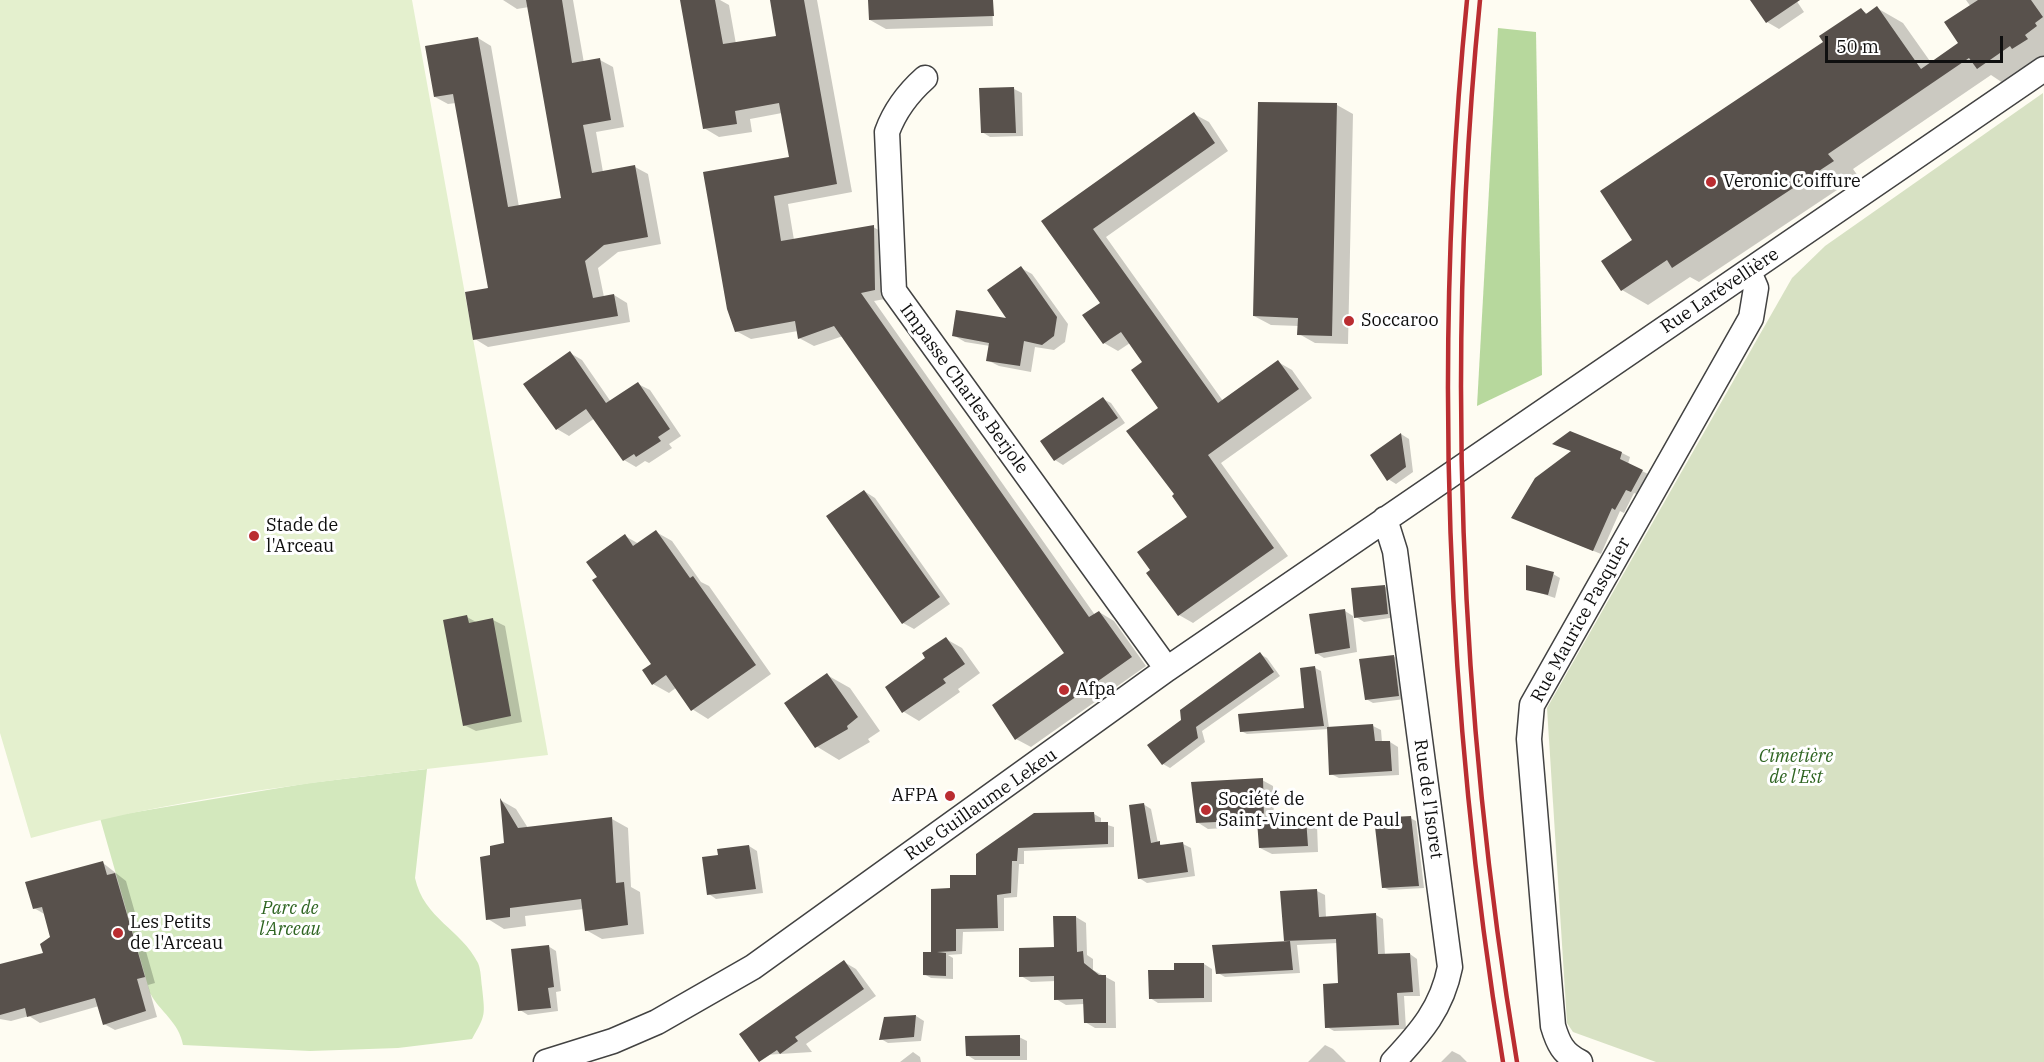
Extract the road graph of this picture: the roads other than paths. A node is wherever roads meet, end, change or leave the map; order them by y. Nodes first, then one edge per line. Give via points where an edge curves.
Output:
1 (2044, 69) edge
2 (925, 78) dead end
3 (1749, 272) junction
4 (1390, 516) junction
5 (1167, 669) junction
6 (546, 1062) edge
7 (1393, 1062) edge
8 (1580, 1062) edge

1 - 3 street, Rue Larévellière
2 - 5 street, Impasse Charles Berjole via 908,94 887,132 894,291
3 - 4 street, Rue Larévellière
3 - 8 street, Rue Maurice Pasquier via 1756,288 1751,318 1532,705 1529,739 1553,1026 1566,1054
4 - 5 street, Rue Guillaume Lekeu
4 - 7 street, Rue de l'Isoret via 1450,967 1430,1021
5 - 6 street, Rue Guillaume Lekeu via 753,967 657,1022

